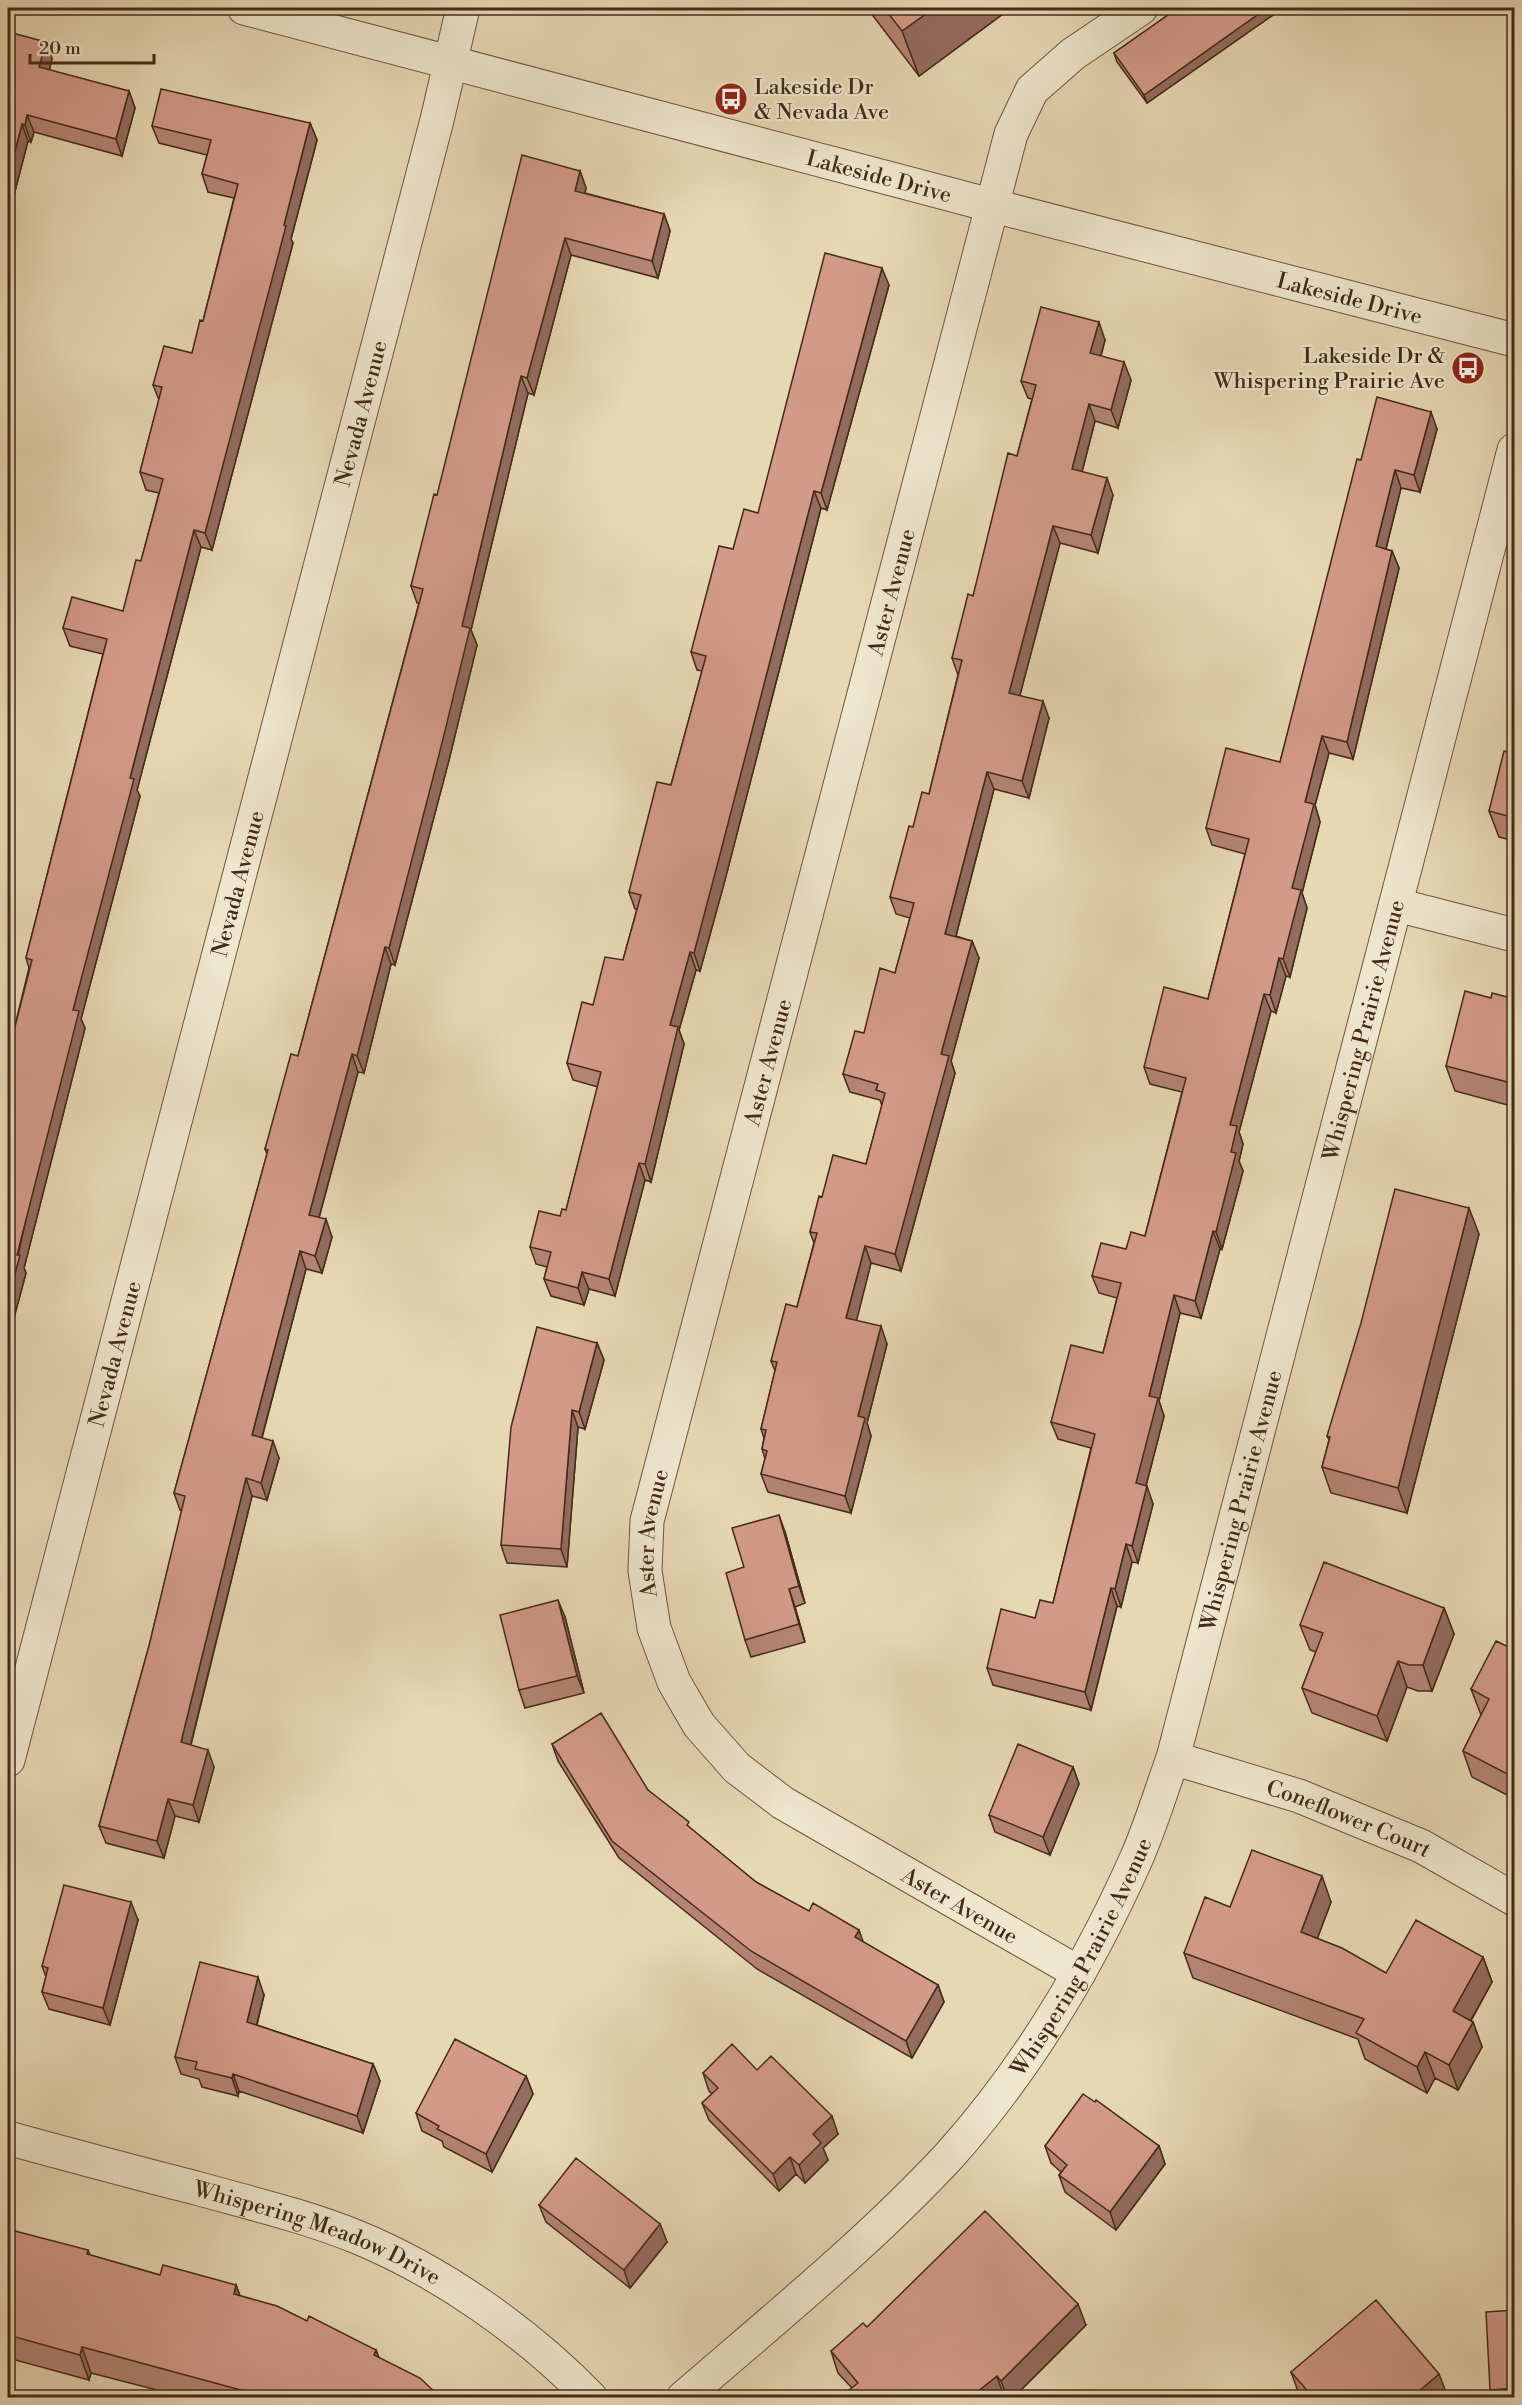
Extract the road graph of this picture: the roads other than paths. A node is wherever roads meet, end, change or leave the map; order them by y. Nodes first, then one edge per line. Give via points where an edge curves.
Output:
1 (244, 8) edge
2 (464, 8) edge
3 (1141, 8) edge
4 (453, 61) junction
5 (994, 206) junction
6 (1515, 339) edge
7 (1515, 450) edge
8 (1397, 905) junction
9 (1515, 935) edge
10 (1173, 1758) junction
11 (8, 1760) edge
12 (1515, 1899) edge
13 (1079, 1973) junction
14 (8, 2138) edge
15 (591, 2397) edge
16 (683, 2397) edge

1 - 4 street, Lakeside Drive
2 - 4 street, Nevada Avenue
3 - 5 street, Aster Avenue via 1073,54 1032,90 1011,134
4 - 5 street, Lakeside Drive
4 - 11 street, Nevada Avenue
5 - 6 street, Lakeside Drive
5 - 13 street, Aster Avenue via 647,1521 645,1571 654,1628 674,1682 699,1725 737,1768 783,1803
7 - 8 street, Whispering Prairie Avenue
8 - 9 street
8 - 10 street, Whispering Prairie Avenue
10 - 12 street, Coneflower Court via 1299,1796 1421,1846
10 - 13 street, Whispering Prairie Avenue via 1137,1856
13 - 16 street, Whispering Prairie Avenue via 1019,2067 950,2154 868,2238
14 - 15 street, Whispering Meadow Drive via 292,2214 358,2238 444,2282 506,2322

